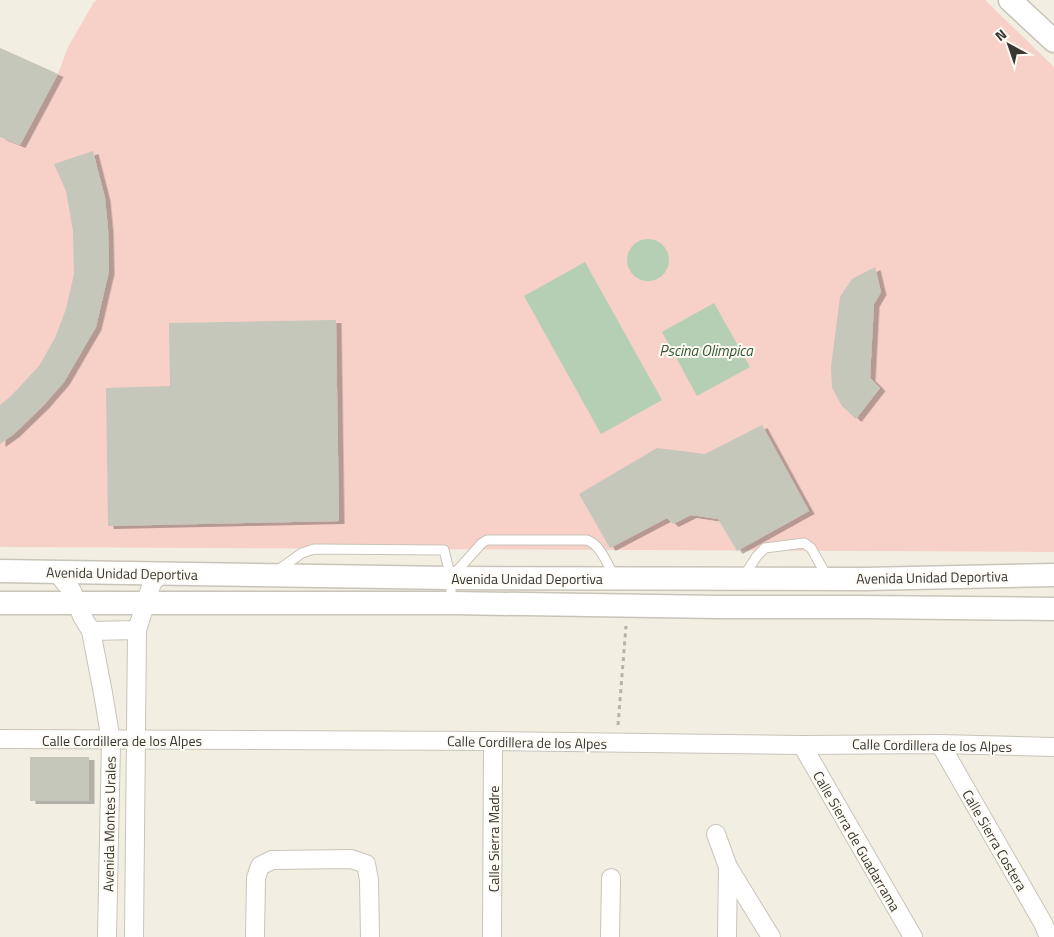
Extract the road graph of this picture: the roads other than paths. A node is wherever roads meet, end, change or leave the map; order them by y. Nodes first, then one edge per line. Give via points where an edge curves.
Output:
1 (1010, 0) edge
2 (1054, 41) edge
3 (0, 571) edge
4 (57, 573) junction
5 (160, 574) junction
6 (1054, 575) edge
7 (451, 578) junction
8 (615, 578) junction
9 (731, 578) junction
10 (798, 578) junction
11 (828, 578) junction
12 (865, 579) junction
13 (451, 602) junction
14 (0, 603) edge
15 (78, 603) junction
16 (145, 604) junction
17 (718, 607) junction
18 (794, 607) junction
19 (862, 607) junction
20 (1054, 609) edge
21 (137, 630) junction
22 (90, 631) junction
23 (0, 739) edge
24 (135, 740) junction
25 (111, 741) junction
26 (493, 741) junction
27 (940, 744) junction
28 (802, 745) junction
29 (1054, 747) edge
30 (716, 834) dead end
31 (728, 867) junction
32 (611, 878) dead end
33 (107, 937) edge
34 (134, 937) edge
35 (255, 937) edge
36 (370, 937) edge
37 (492, 937) edge
38 (610, 937) edge
39 (727, 937) edge
40 (771, 937) edge
41 (913, 937) edge
42 (1049, 937) edge

1 - 2 street
3 - 4 street, Avenida Unidad Deportiva
4 - 5 street, Avenida Unidad Deportiva
4 - 15 street, Avenida Montes Urales
5 - 7 street, Avenida Unidad Deportiva
5 - 16 street, Avenida Montes Urales via 152,584
6 - 12 street, Avenida Unidad Deportiva
7 - 8 street, Avenida Unidad Deportiva
7 - 8 lane via 487,540 587,540 598,547
7 - 13 lane
8 - 9 street, Avenida Unidad Deportiva
9 - 10 street, Avenida Unidad Deportiva
9 - 11 lane via 765,548 804,543
9 - 17 street
10 - 11 street, Avenida Unidad Deportiva
10 - 18 street
11 - 12 street, Avenida Unidad Deportiva
12 - 19 street
13 - 16 street, Avenida Unidad Deportiva
13 - 17 street, Avenida Unidad Deportiva
14 - 15 street, Avenida Unidad Deportiva
15 - 16 street, Avenida Unidad Deportiva
15 - 22 street, Avenida Montes Urales
16 - 21 street, Avenida Montes Urales
17 - 18 street, Avenida Unidad Deportiva
18 - 19 street, Avenida Unidad Deportiva
19 - 20 street, Avenida Unidad Deportiva
21 - 22 street
21 - 24 street, Avenida Montes Urales
22 - 25 street, Avenida Montes Urales
23 - 25 street, Calle Cordillera de los Alpes
24 - 25 street, Calle Cordillera de los Alpes
24 - 26 street, Calle Cordillera de los Alpes
24 - 34 street, Avenida Montes Urales
25 - 33 street, Avenida Montes Urales
26 - 28 street, Calle Cordillera de los Alpes
26 - 37 street, Calle Sierra Madre
27 - 28 street, Calle Cordillera de los Alpes
27 - 29 street, Calle Cordillera de los Alpes
27 - 42 street, Calle Sierra Costera
28 - 41 street, Calle Sierra de Guadarrama
30 - 31 street
31 - 39 street
31 - 40 street
32 - 38 street
35 - 36 street via 256,878 260,866 272,860 351,859 366,864

